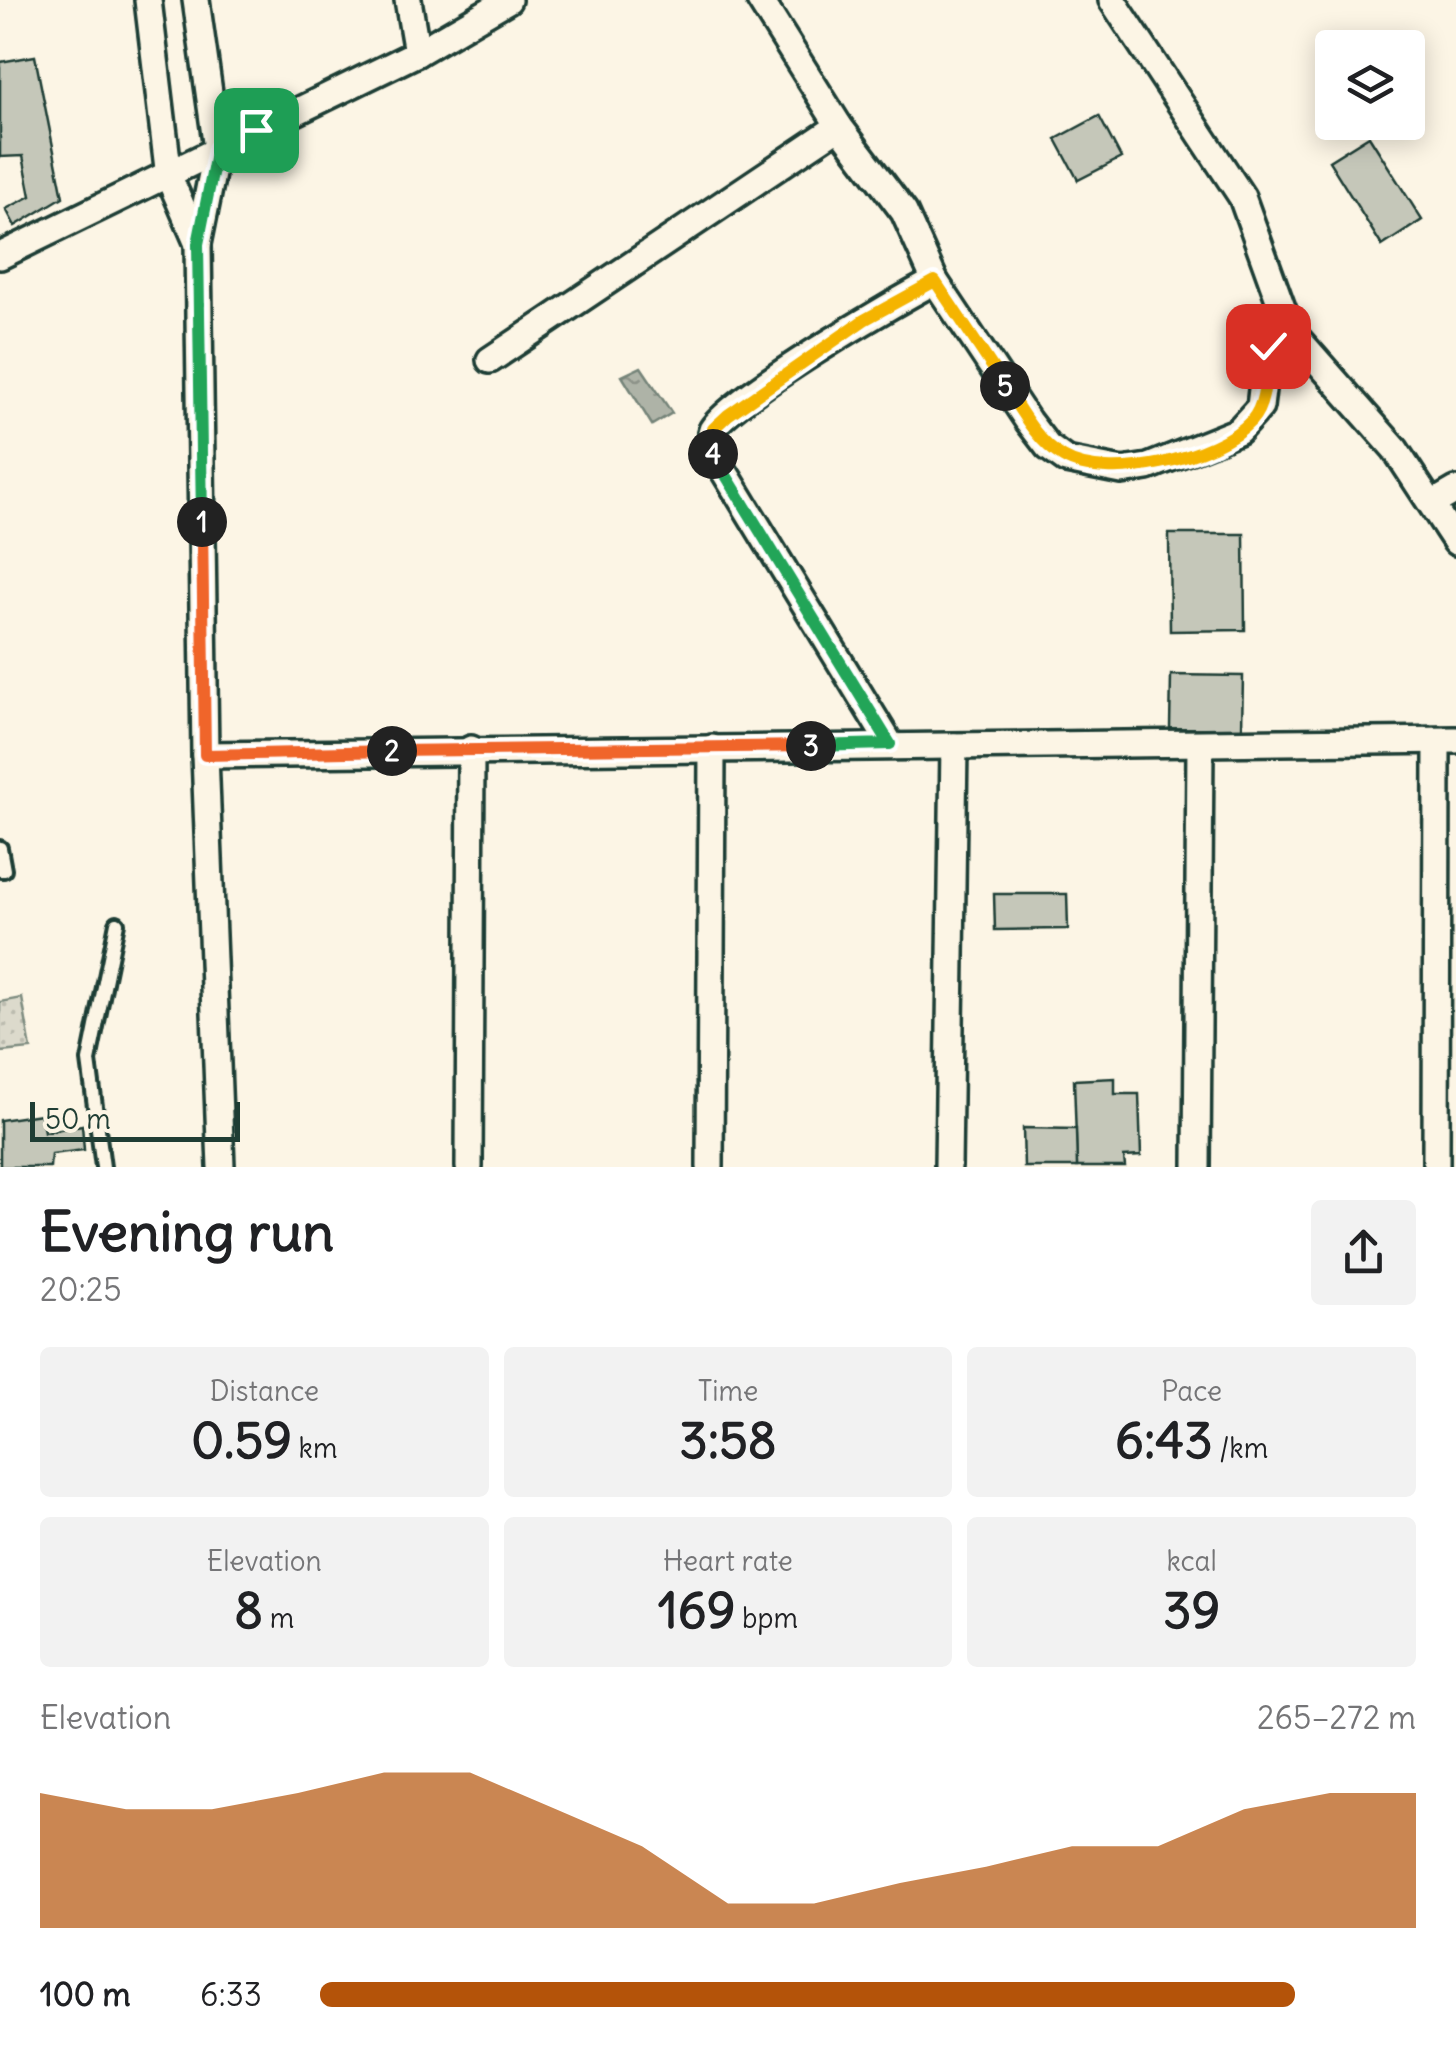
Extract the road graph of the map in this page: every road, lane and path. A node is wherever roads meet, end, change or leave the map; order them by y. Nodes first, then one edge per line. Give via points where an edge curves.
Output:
1 (148, 0) edge
2 (196, 0) edge
3 (408, 0) edge
4 (508, 0) edge
5 (760, 0) edge
6 (1112, 0) edge
7 (416, 53) junction
8 (839, 126) junction
9 (217, 149) junction
10 (168, 177) junction
11 (198, 244) junction
12 (0, 256) edge
13 (935, 281) junction
14 (1282, 310) junction
15 (490, 360) dead end
16 (1456, 490) edge
17 (1432, 504) junction
18 (1456, 542) edge
19 (1446, 741) edge
20 (890, 744) junction
21 (1200, 744) junction
22 (954, 746) junction
23 (712, 748) junction
24 (471, 749) junction
25 (205, 755) junction
26 (0, 848) edge
27 (0, 870) edge
28 (117, 923) dead end
29 (103, 1167) edge
30 (221, 1167) edge
31 (469, 1167) edge
32 (710, 1167) edge
33 (948, 1167) edge
34 (1197, 1167) edge
35 (1436, 1167) edge

1 - 10 street
2 - 9 street
3 - 7 street
4 - 7 street
5 - 8 street
6 - 14 street via 1242,197
7 - 9 street
8 - 13 street via 904,212
8 - 15 street
9 - 10 street
9 - 11 street
10 - 11 street
10 - 12 street
11 - 25 street
13 - 14 street via 1048,447 1087,466 1122,471 1186,455 1252,420
13 - 20 street via 762,390 713,429 710,440
14 - 17 street via 1290,330 1396,448
16 - 17 street
17 - 18 street
19 - 21 street
19 - 35 street
20 - 22 street
20 - 23 street
21 - 22 street
21 - 34 street
22 - 33 street
23 - 24 street
23 - 32 street
24 - 25 street
24 - 31 street
25 - 30 street
26 - 27 lane
28 - 29 lane via 89,1061

